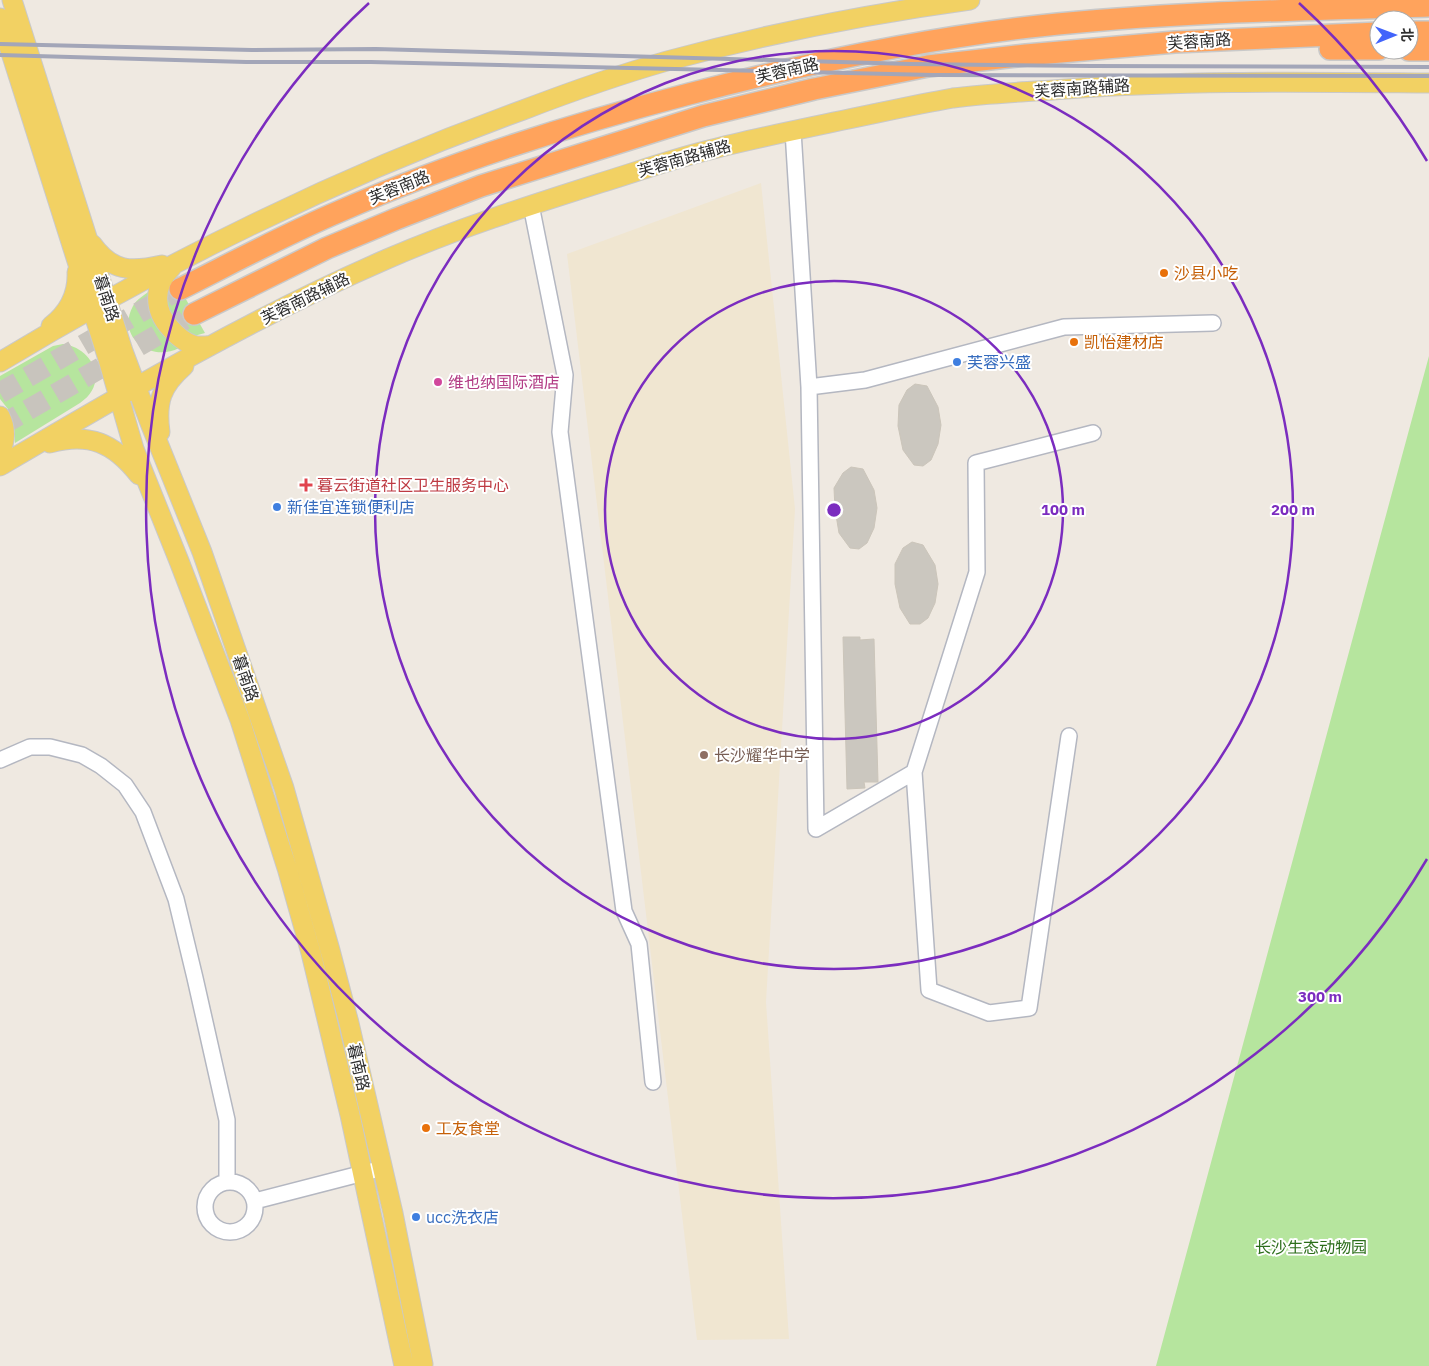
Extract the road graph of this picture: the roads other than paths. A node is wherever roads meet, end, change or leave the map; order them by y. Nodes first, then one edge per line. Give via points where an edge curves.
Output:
1 (12, 0) edge
2 (906, 0) edge
3 (970, 0) edge
4 (1411, 4) edge
5 (1429, 6) edge
6 (885, 13) junction
7 (0, 18) edge
8 (1369, 34) edge
9 (1369, 49) edge
10 (1088, 50) junction
11 (1429, 83) edge
12 (793, 131) junction
13 (531, 205) junction
14 (88, 240) junction
15 (76, 256) junction
16 (181, 261) junction
17 (180, 289) tunnel mouth
18 (100, 305) junction
19 (194, 314) tunnel mouth
20 (1213, 324) dead end
21 (209, 347) junction
22 (24, 348) junction
23 (0, 362) edge
24 (136, 386) junction
25 (809, 387) junction
26 (118, 397) junction
27 (0, 416) edge
28 (1093, 432) dead end
29 (9, 454) edge
30 (0, 466) edge
31 (170, 472) junction
32 (154, 498) junction
33 (1070, 736) dead end
34 (0, 760) edge
35 (914, 772) junction
36 (653, 1082) dead end
37 (383, 1168) junction
38 (363, 1173) junction
39 (227, 1182) junction
40 (255, 1201) junction
41 (404, 1366) edge
42 (415, 1366) edge

1 - 14 main road, 暮南路
2 - 6 street
3 - 6 main road
4 - 5 highway, 芙蓉南路
4 - 17 highway, 芙蓉南路 via 1040,26 855,54 740,80 625,110 455,165 338,212
6 - 16 main road via 666,62 488,122 375,168 239,230
7 - 15 main road, 暮南路
8 - 10 highway, 芙蓉南路 via 1228,39
9 - 10 highway
10 - 19 highway, 芙蓉南路 via 928,66 703,116 481,186 396,218 310,256
11 - 12 main road, 芙蓉南路辅路 via 1252,82 1104,86 954,98
12 - 13 main road, 芙蓉南路辅路 via 704,151
12 - 25 street
13 - 21 main road, 芙蓉南路辅路 via 386,259
13 - 36 street via 565,375 560,432 624,911 639,944
14 - 16 main road via 110,263 132,270
14 - 18 main road, 暮南路
15 - 18 main road, 暮南路
15 - 22 main road via 76,288 70,305 58,321
16 - 18 main road
16 - 21 main road via 162,279 158,292 159,310 175,334 188,343
18 - 22 main road
18 - 24 main road, 暮南路
18 - 26 main road, 暮南路
20 - 25 street via 1064,327 865,380
21 - 24 main road, 芙蓉南路辅路
21 - 31 main road via 180,370 164,388 160,398 158,419
22 - 23 main road
24 - 26 main road, 芙蓉南路辅路
24 - 31 main road, 暮南路
25 - 35 street via 816,829
26 - 29 main road, 芙蓉南路辅路
26 - 32 main road, 暮南路 via 134,450
27 - 29 main road via 5,432 4,444
28 - 35 street via 976,463 977,572
29 - 30 main road, 芙蓉南路辅路
29 - 32 main road via 64,439 98,442 109,446 130,463
31 - 37 main road, 暮南路 via 202,552 284,788 330,950
32 - 38 main road, 暮南路 via 227,686 265,796 311,953
33 - 35 street via 1029,1008 989,1013 929,990
34 - 39 street via 30,747 82,755 125,785 143,812 176,899 198,988 227,1120
37 - 38 street
37 - 42 main road, 暮南路 via 424,1364
38 - 40 street
38 - 41 main road, 暮南路
39 - 40 street via 247,1188
39 - 40 street via 214,1188 206,1200 206,1215 214,1227 228,1233 242,1230 252,1220

